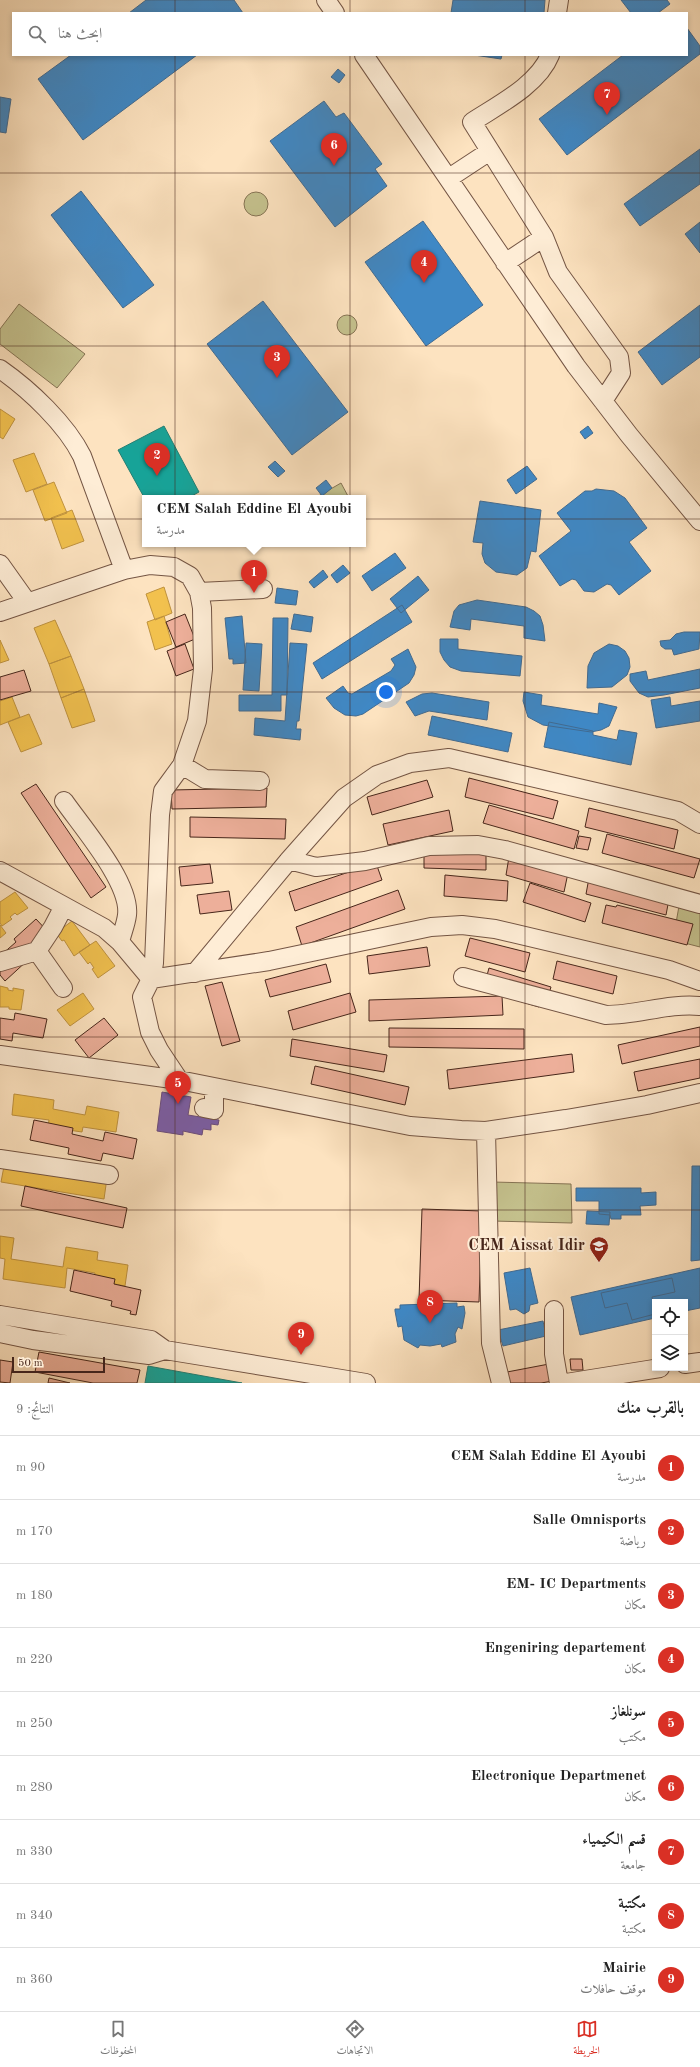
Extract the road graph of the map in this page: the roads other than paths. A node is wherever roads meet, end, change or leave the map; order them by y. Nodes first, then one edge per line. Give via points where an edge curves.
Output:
1 (326, 0) edge
2 (559, 0) edge
3 (334, 12) edge
4 (557, 12) edge
5 (365, 56) edge
6 (550, 56) edge
7 (490, 151) junction
8 (449, 178) junction
9 (544, 237) junction
10 (505, 263) junction
11 (0, 369) edge
12 (603, 401) junction
13 (700, 521) edge
14 (0, 564) edge
15 (124, 570) junction
16 (263, 589) dead end
17 (199, 592) junction
18 (27, 602) junction
19 (0, 612) edge
20 (182, 765) junction
21 (260, 781) dead end
22 (64, 801) dead end
23 (700, 824) edge
24 (289, 860) junction
25 (0, 871) edge
26 (700, 904) edge
27 (64, 906) junction
28 (120, 942) junction
29 (37, 951) junction
30 (0, 962) edge
31 (195, 973) junction
32 (463, 976) dead end
33 (151, 979) junction
34 (700, 981) edge
35 (63, 988) dead end
36 (700, 1006) edge
37 (0, 1055) edge
38 (179, 1080) junction
39 (214, 1087) junction
40 (700, 1093) edge
41 (204, 1108) dead end
42 (486, 1130) junction
43 (0, 1159) edge
44 (109, 1175) dead end
45 (554, 1310) dead end
46 (0, 1315) edge
47 (0, 1333) edge
48 (165, 1350) junction
49 (700, 1362) edge
50 (688, 1364) edge
51 (652, 1369) edge
52 (287, 1377) edge
53 (307, 1379) edge
54 (366, 1383) edge
55 (501, 1383) edge
56 (559, 1383) edge
57 (566, 1383) edge

1 - 3 street
2 - 4 street
5 - 8 street
6 - 7 street via 545,68 534,79 472,122
7 - 8 street
7 - 9 street
8 - 10 street
9 - 10 street
9 - 12 street via 558,272 619,357 621,373
10 - 12 street
11 - 15 street via 39,402 76,443
12 - 13 street
14 - 18 street
15 - 17 street via 150,565 174,567 190,576
15 - 18 street
16 - 17 street
17 - 20 street via 204,669 197,721
18 - 19 street
20 - 21 street via 205,779
20 - 33 street via 163,791 154,964
22 - 28 street via 117,877 122,889 127,914
23 - 24 street via 678,811 449,758 410,763 377,775 344,798
24 - 26 street via 316,867 332,866 429,846 478,845 505,850
24 - 31 street
25 - 27 street
27 - 28 street via 104,928
27 - 29 street
28 - 33 street
29 - 30 street
29 - 35 street
31 - 33 street
31 - 34 street via 431,927 462,925 495,929 668,970
32 - 36 street via 606,1015
33 - 38 street via 142,997 150,1032
37 - 38 street
38 - 39 street
39 - 41 street via 214,1110
39 - 42 street via 410,1126
40 - 42 street via 647,1106
42 - 55 street via 491,1343
43 - 44 street
45 - 56 street via 554,1354
46 - 48 street via 151,1340
47 - 48 street via 149,1355
48 - 52 street
49 - 50 street
51 - 57 street
52 - 53 street
53 - 54 street

